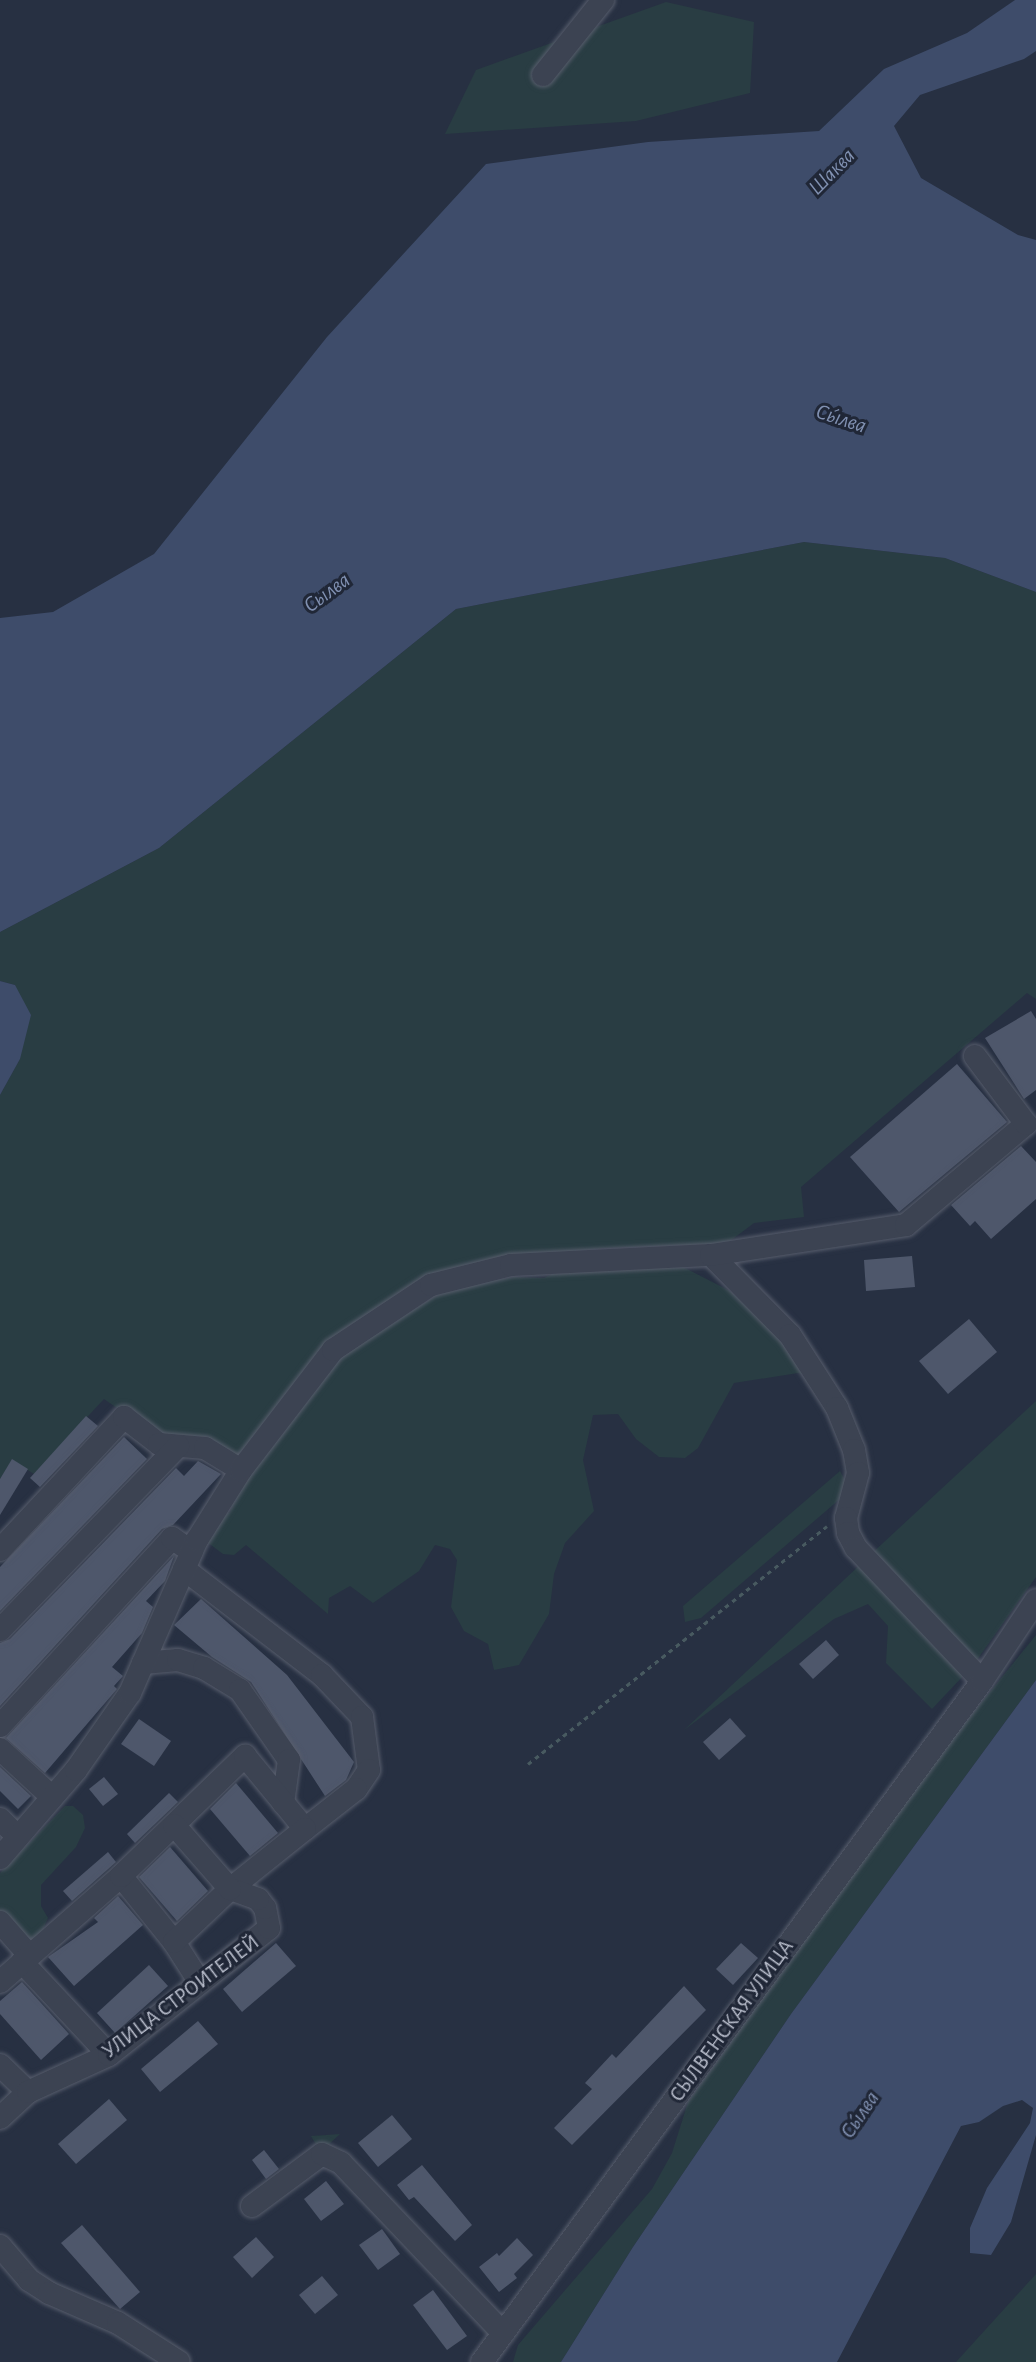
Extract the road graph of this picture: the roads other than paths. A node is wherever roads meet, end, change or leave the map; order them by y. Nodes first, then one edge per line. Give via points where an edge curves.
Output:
1 (603, 0) edge
2 (543, 75) dead end
3 (975, 1056) dead end
4 (711, 1255) junction
5 (178, 1446) junction
6 (241, 1470) junction
7 (0, 1550) edge
8 (188, 1560) junction
9 (1036, 1600) edge
10 (0, 1630) edge
11 (143, 1663) junction
12 (982, 1681) junction
13 (0, 1726) edge
14 (0, 1749) edge
15 (52, 1797) junction
16 (283, 1803) junction
17 (0, 1819) edge
18 (174, 1825) junction
19 (304, 1829) junction
20 (18, 1837) junction
21 (0, 1858) edge
22 (121, 1876) junction
23 (230, 1889) junction
24 (0, 1922) edge
25 (174, 1942) junction
26 (26, 1958) junction
27 (199, 1981) junction
28 (0, 1982) edge
29 (109, 2055) junction
30 (0, 2065) edge
31 (28, 2092) junction
32 (0, 2118) edge
33 (252, 2206) dead end
34 (0, 2246) edge
35 (503, 2333) junction
36 (179, 2362) edge
37 (482, 2362) edge

1 - 2 street
3 - 4 street via 1026,1124 906,1225
4 - 6 street via 511,1265 431,1285 333,1350
4 - 12 street via 790,1335 837,1408 854,1450 858,1473 846,1518 856,1548
5 - 6 street via 205,1448
5 - 7 street via 159,1444 124,1417
5 - 10 street
6 - 8 street
8 - 11 street
8 - 13 street via 172,1538
8 - 19 street via 322,1675 362,1718 369,1770 356,1789
9 - 12 street, СЫЛВЕНСКАЯ УЛИЦА
11 - 15 street via 130,1693
11 - 16 street via 178,1660 204,1668 240,1690 290,1760
12 - 35 street, СЫЛВЕНСКАЯ УЛИЦА
14 - 15 street
15 - 20 street
16 - 18 street via 245,1756
16 - 19 street
17 - 20 street
18 - 22 street
18 - 23 street
19 - 23 street
20 - 21 street
22 - 25 street
22 - 26 street
23 - 25 street
23 - 27 street, УЛИЦА СТРОИТЕЛЕЙ via 258,1899 265,1908 269,1928
24 - 26 street
25 - 27 street
26 - 28 street
26 - 29 street
27 - 29 street, УЛИЦА СТРОИТЕЛЕЙ
29 - 31 street, УЛИЦА СТРОИТЕЛЕЙ
30 - 31 street
31 - 32 street, УЛИЦА СТРОИТЕЛЕЙ
33 - 35 street via 322,2154 341,2163
34 - 36 street via 29,2280 118,2323
35 - 37 street, СЫЛВЕНСКАЯ УЛИЦА

